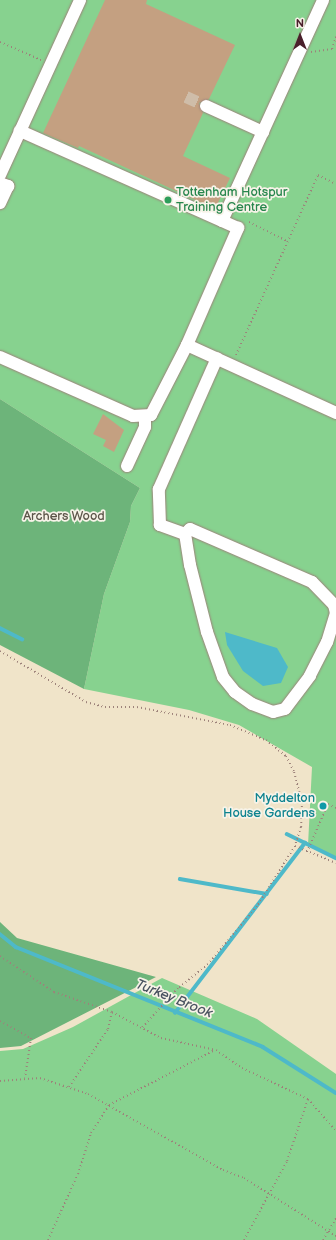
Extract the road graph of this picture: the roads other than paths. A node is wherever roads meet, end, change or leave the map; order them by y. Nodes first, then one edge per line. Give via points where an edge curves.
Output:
1 (80, 0) edge
2 (323, 0) edge
3 (206, 106) tunnel mouth
4 (20, 131) junction
5 (263, 132) junction
6 (0, 175) edge
7 (0, 183) edge
8 (0, 203) edge
9 (222, 221) junction
10 (187, 345) junction
11 (0, 357) edge
12 (217, 358) junction
13 (336, 413) edge
14 (145, 418) junction
15 (127, 466) dead end
16 (185, 534) junction
17 (335, 604) edge

1 - 4 lane
2 - 5 lane
3 - 5 lane
4 - 6 lane
4 - 9 lane
5 - 9 lane
7 - 8 lane via 8,186
9 - 10 lane via 238,228
10 - 12 lane
10 - 14 lane via 155,411
11 - 14 lane via 71,391 133,416
12 - 13 lane
12 - 16 lane via 159,489 160,525
14 - 15 lane via 145,427
16 - 17 lane via 190,529 198,530 312,582
16 - 17 lane via 199,605 215,658 227,685 252,704 273,712 291,704 327,642 336,613

